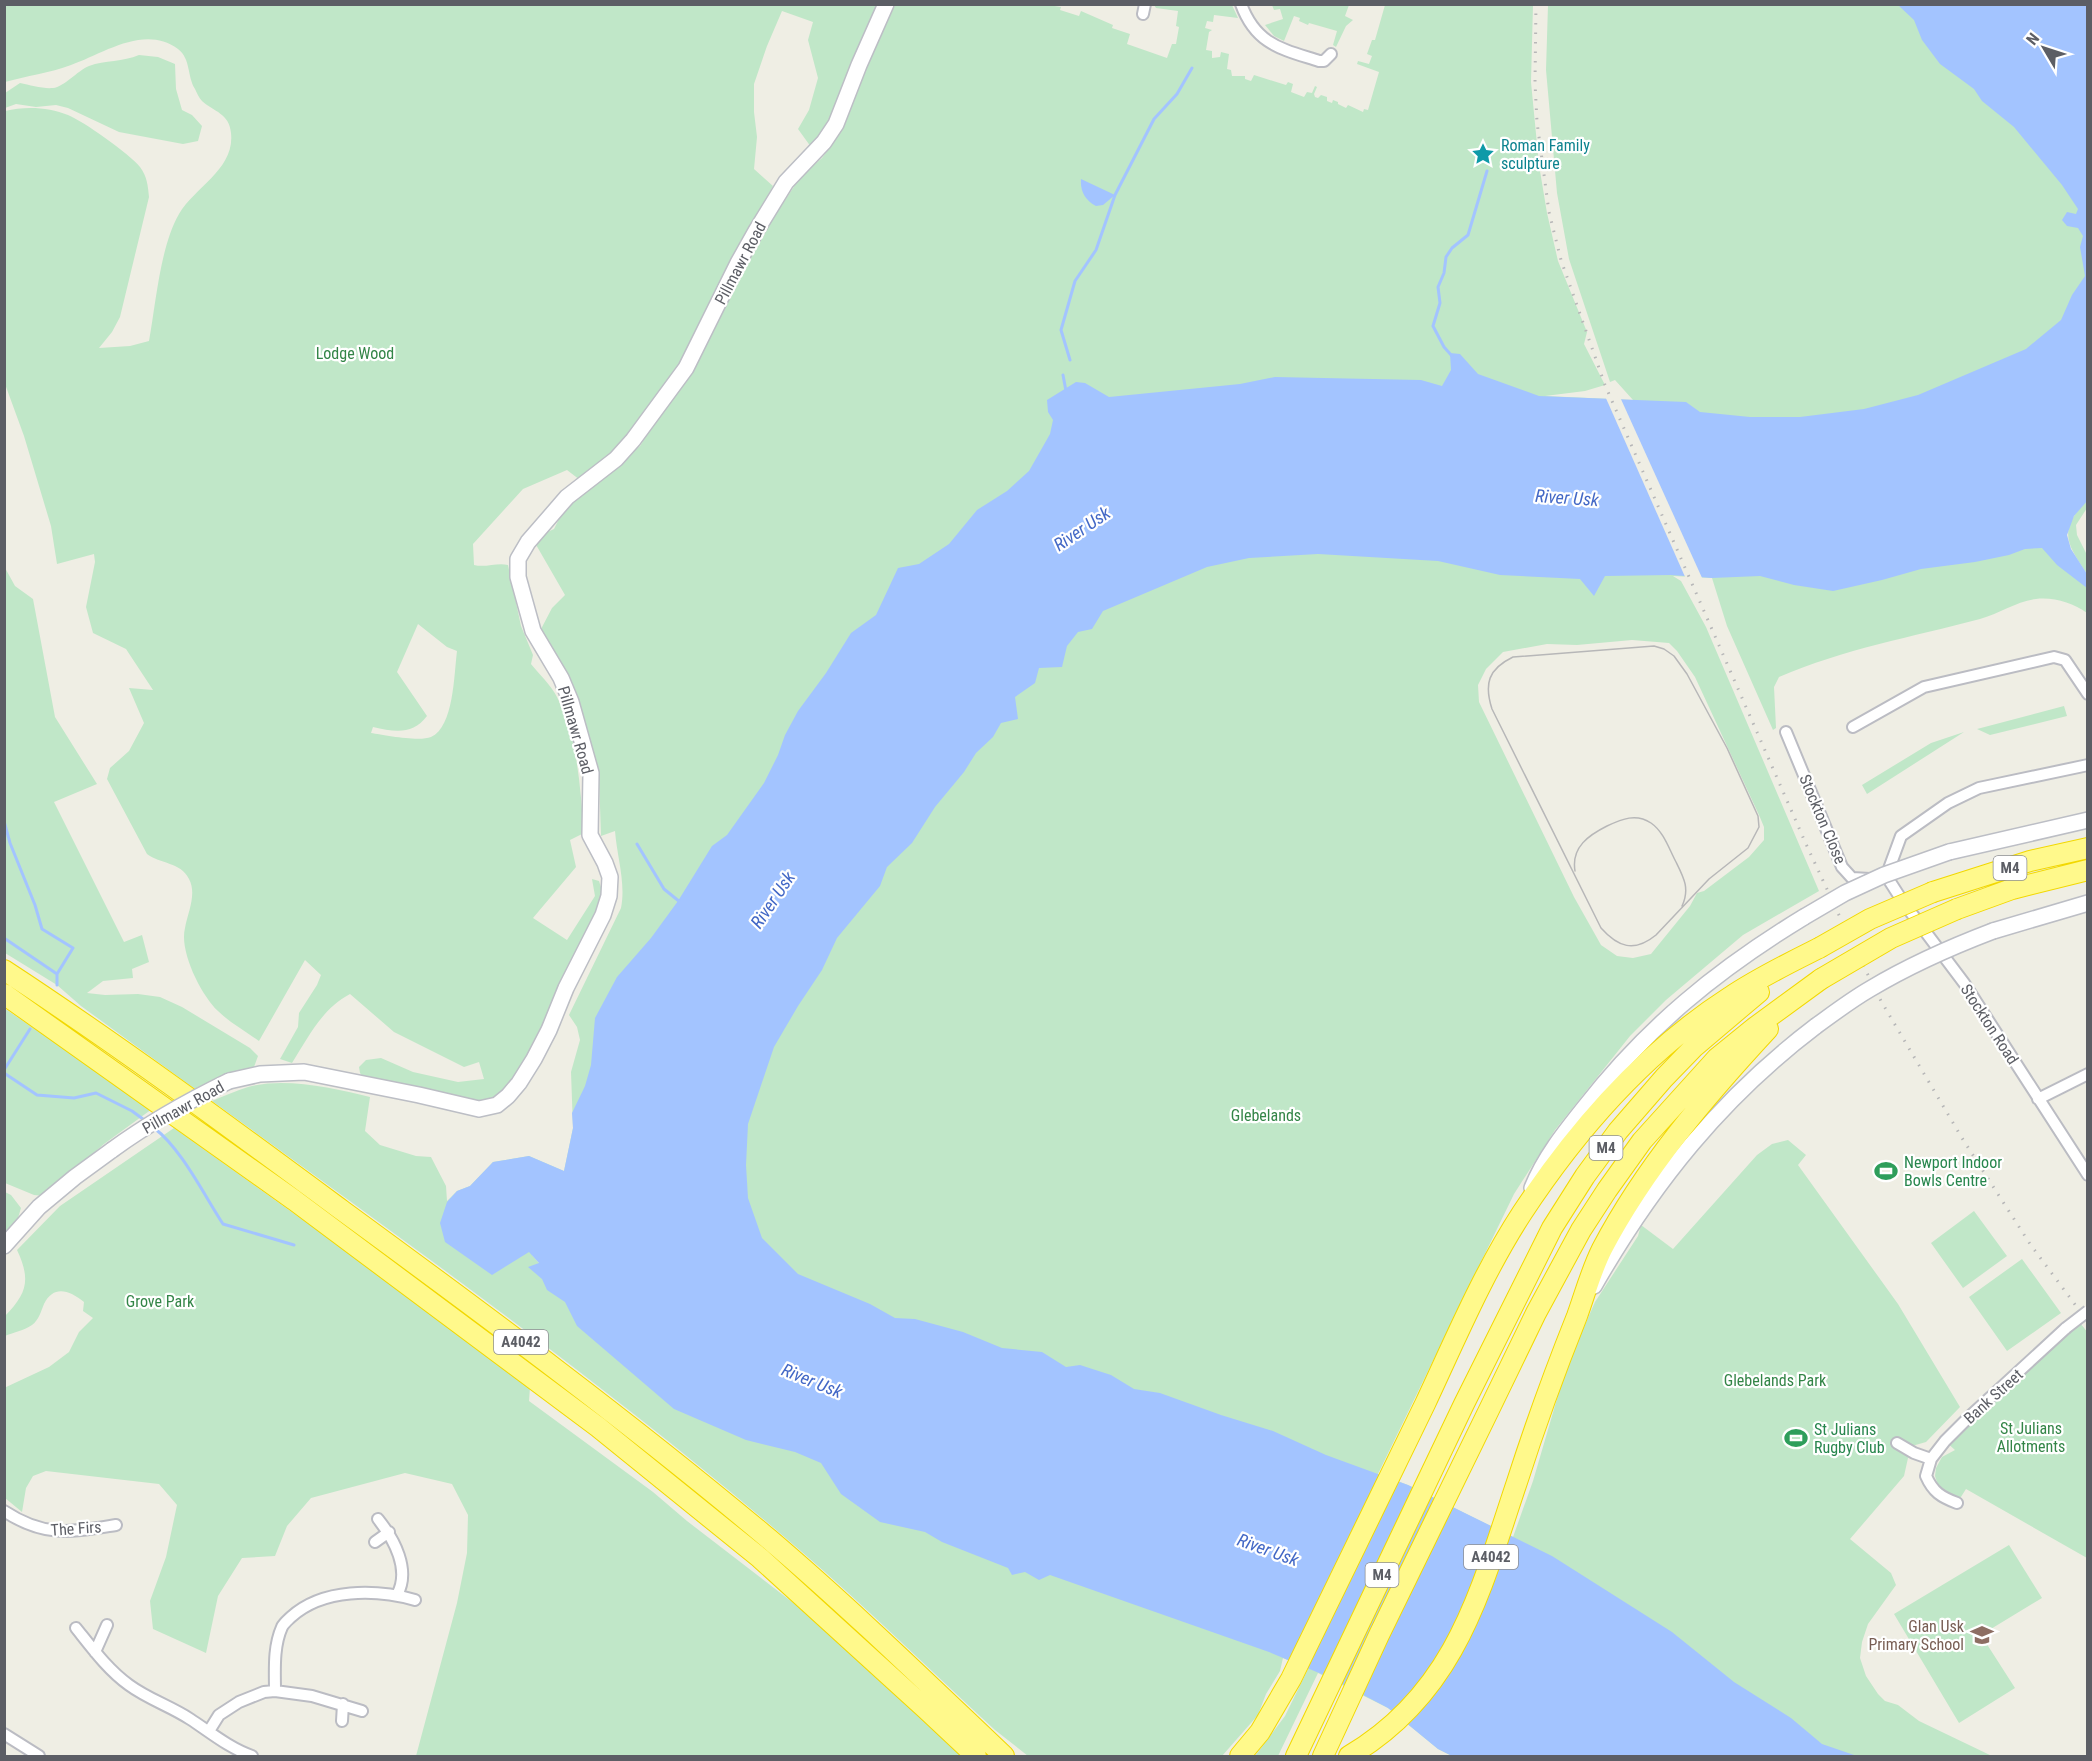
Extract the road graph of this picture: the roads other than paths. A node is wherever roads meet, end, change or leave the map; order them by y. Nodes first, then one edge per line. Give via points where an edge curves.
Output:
1 (886, 4) edge
2 (1241, 4) edge
3 (1331, 54) dead end
4 (2088, 694) edge
5 (1853, 727) dead end
6 (1786, 732) dead end
7 (2088, 765) edge
8 (2088, 820) edge
9 (2088, 848) edge
10 (2088, 870) edge
11 (1887, 877) junction
12 (2088, 903) edge
13 (1819, 948) junction
14 (4, 970) edge
15 (1816, 982) junction
16 (4, 994) edge
17 (2088, 1074) edge
18 (2038, 1099) junction
19 (2088, 1175) edge
20 (1522, 1214) junction
21 (4, 1246) edge
22 (2088, 1311) edge
23 (1578, 1313) junction
24 (1897, 1443) dead end
25 (1930, 1459) junction
26 (1957, 1503) dead end
27 (4, 1511) edge
28 (378, 1519) dead end
29 (116, 1525) dead end
30 (389, 1532) junction
31 (375, 1542) dead end
32 (396, 1595) junction
33 (415, 1600) dead end
34 (107, 1625) dead end
35 (76, 1628) dead end
36 (95, 1652) junction
37 (275, 1691) junction
38 (343, 1704) junction
39 (362, 1711) dead end
40 (342, 1721) dead end
41 (209, 1731) junction
42 (4, 1734) edge
43 (1298, 1751) edge
44 (39, 1756) edge
45 (252, 1756) edge
46 (976, 1756) edge
47 (1004, 1756) edge
48 (1240, 1756) edge
49 (1323, 1756) edge
50 (1349, 1756) edge

1 - 21 street, Pillmawr Road, bridge via 836,124 825,142 786,182 738,263 686,369 633,440 616,459 567,497 518,559 518,577 533,631 571,702 591,773 590,835 610,877 603,915 549,1030 519,1083 497,1105 478,1109 304,1072 260,1074 229,1081 147,1125 75,1177 39,1207
2 - 3 street via 1246,18 1269,43 1319,61
4 - 5 street via 2065,660 2054,657 1924,687
6 - 11 street, Stockton Close via 1842,867 1852,878
7 - 11 street via 1979,788 1948,803 1901,836
8 - 20 street, bridge via 1949,852 1884,875 1762,942 1694,993 1607,1078 1552,1149
9 - 13 highway, M4, bridge via 1933,891 1870,919
10 - 15 highway, M4, bridge via 2012,889 1957,909 1891,938
11 - 18 street, Stockton Road via 1965,982
12 - 23 street, bridge via 1948,948 1868,990 1816,1026 1754,1077 1709,1123 1617,1245
13 - 20 highway, M4 via 1729,997 1662,1049 1588,1125
13 - 43 highway, M4 via 1748,999 1694,1047 1618,1131 1585,1176 1552,1228 1464,1404
14 - 47 highway, A4042 via 246,1140 644,1437 771,1540
15 - 23 highway, M4 via 1767,1031 1666,1147 1603,1248
15 - 49 highway, M4 via 1718,1058 1642,1141 1581,1230 1536,1313
16 - 46 highway, A4042 via 294,1200 598,1427 760,1558
17 - 18 street
18 - 19 street, Stockton Road
20 - 48 highway via 1481,1286 1281,1698
22 - 25 street, Bank Street, bridge via 1967,1419
23 - 50 highway, A4042 via 1465,1627 1427,1689 1378,1737
24 - 25 street
25 - 26 street via 1926,1476 1930,1485 1940,1497
27 - 29 street, The Firs via 42,1530 64,1532
28 - 30 street
30 - 31 street
30 - 32 street via 402,1576
32 - 33 street
32 - 37 street via 338,1596 316,1601 298,1611 283,1624 279,1637
34 - 36 street
35 - 36 street
36 - 41 street via 128,1684
37 - 38 street
37 - 41 street via 239,1702 219,1715
38 - 39 street
38 - 40 street
41 - 45 street via 236,1751
42 - 44 street

